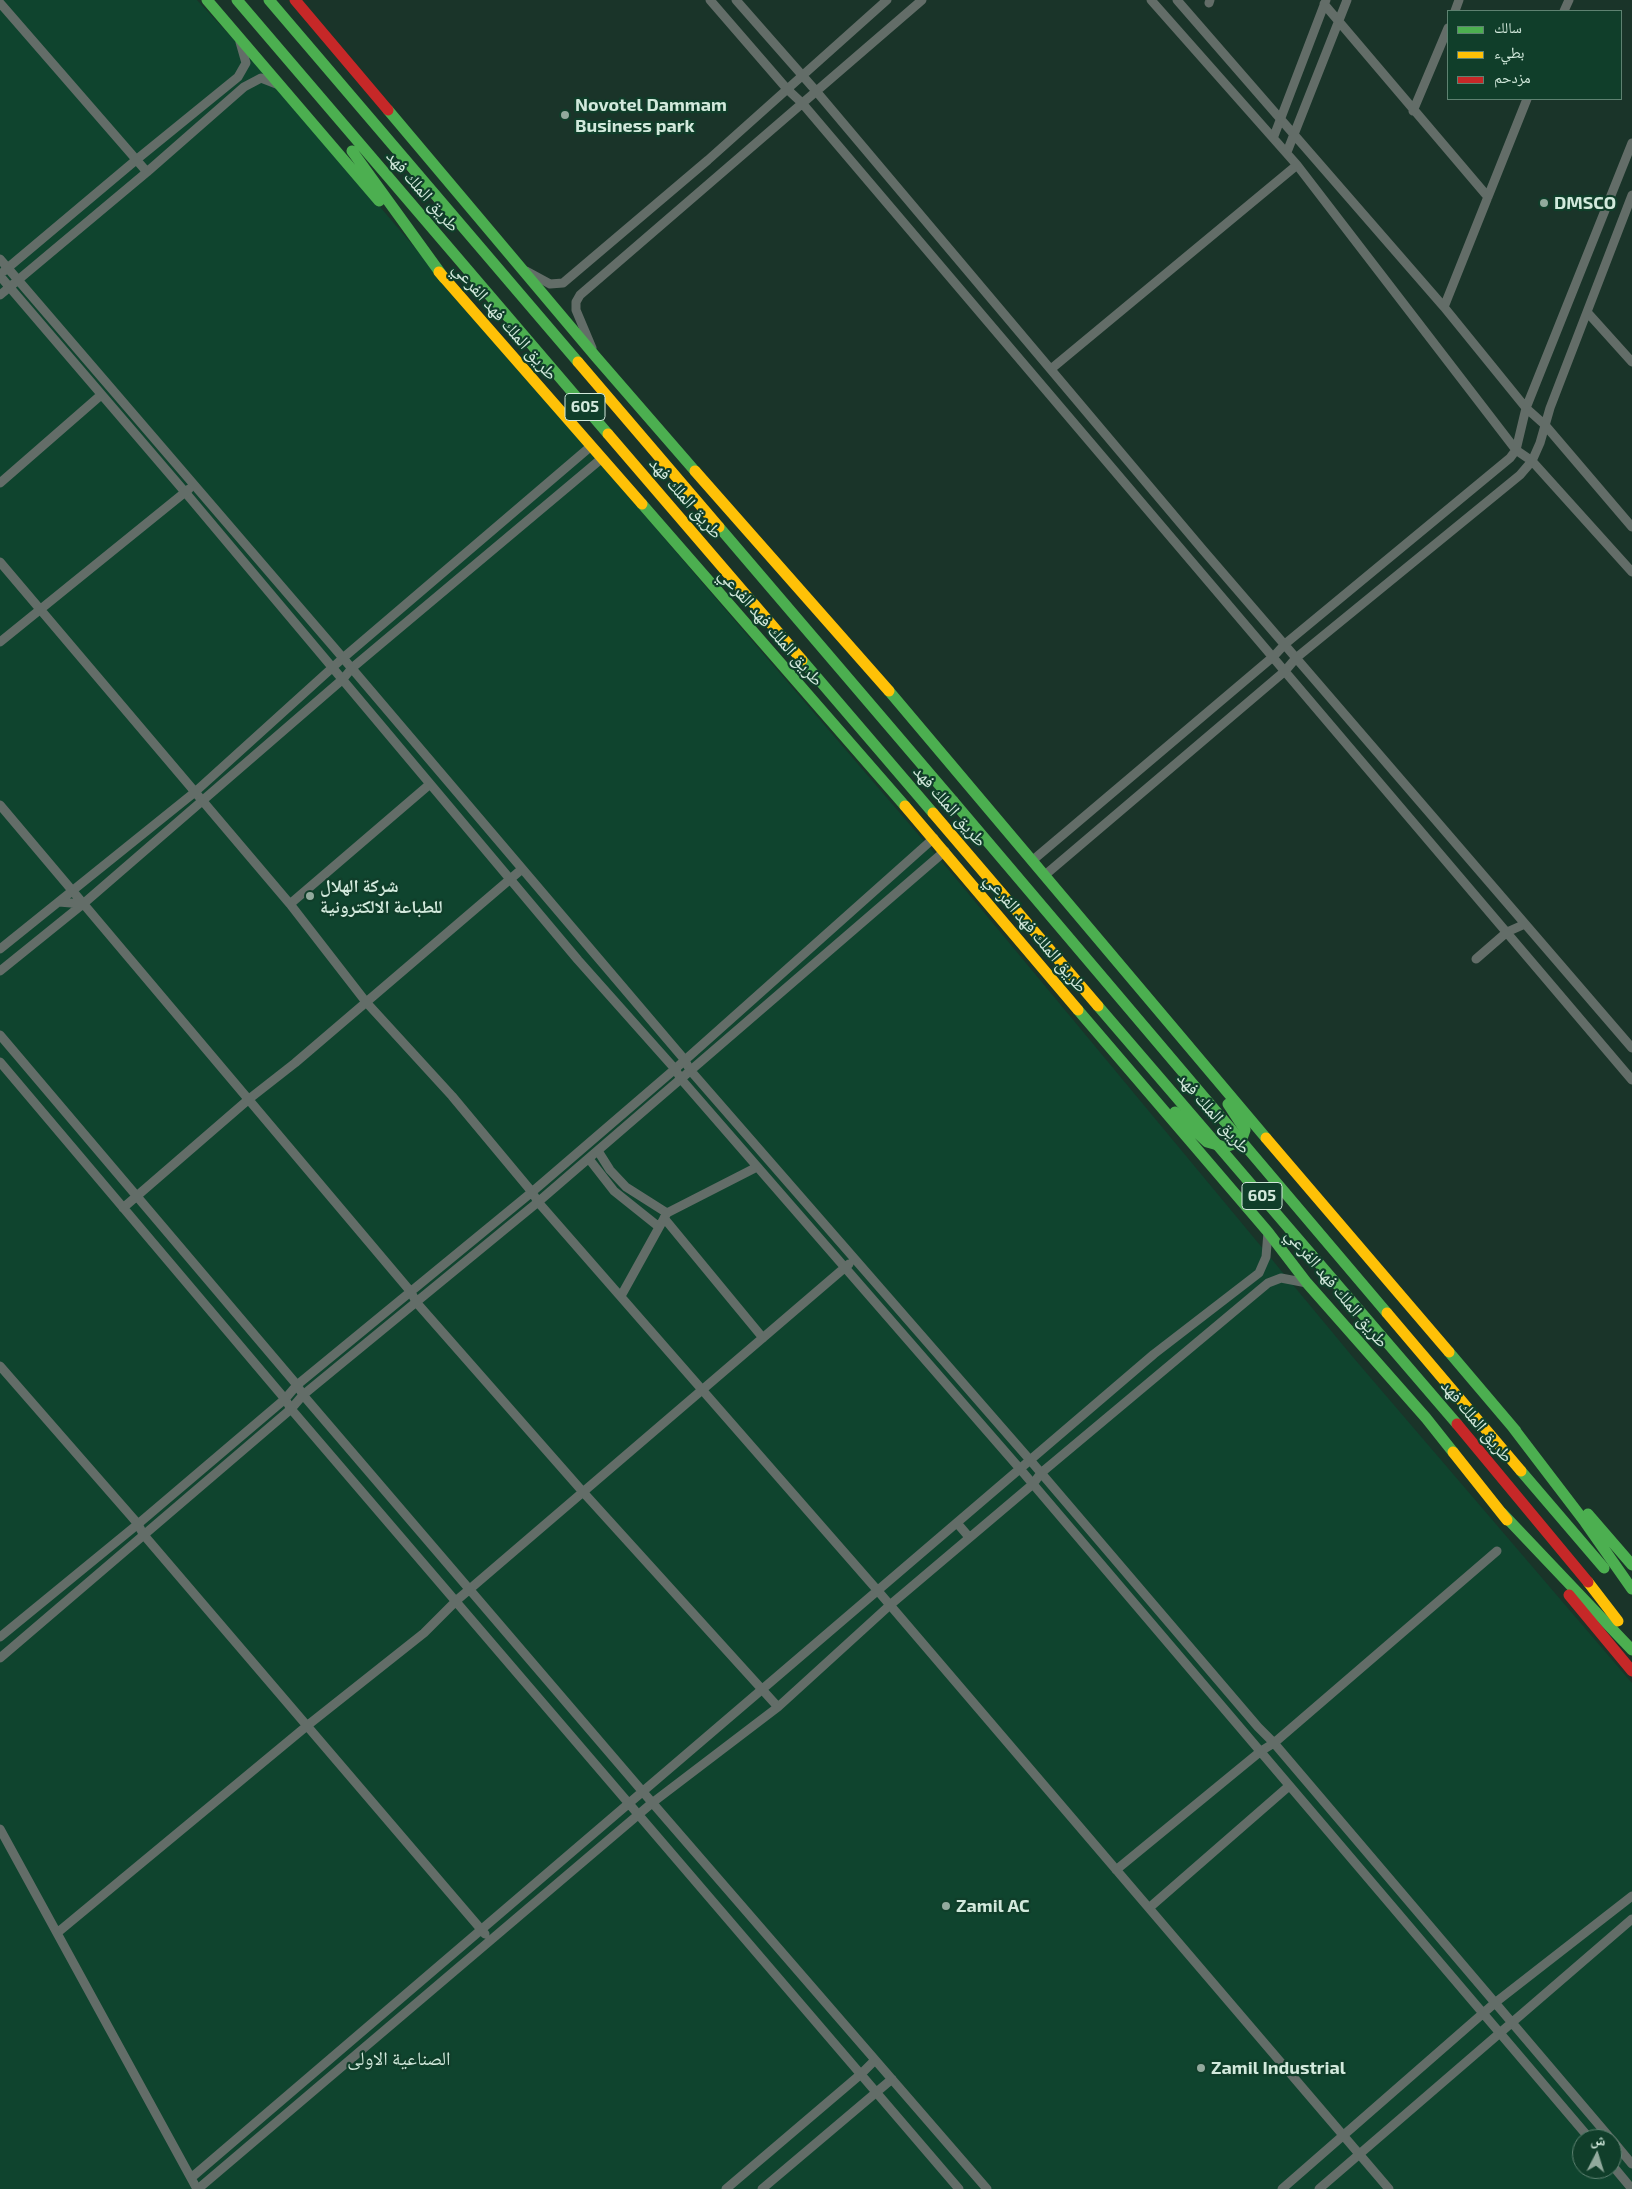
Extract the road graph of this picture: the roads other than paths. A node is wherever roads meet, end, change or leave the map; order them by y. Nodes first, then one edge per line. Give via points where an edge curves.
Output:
1 (207, 0) edge
2 (237, 0) edge
3 (269, 0) edge
4 (295, 0) edge
5 (710, 0) edge
6 (736, 0) edge
7 (886, 0) edge
8 (922, 0) edge
9 (1150, 0) edge
10 (1177, 0) edge
11 (1346, 0) edge
12 (1325, 2) edge
13 (0, 3) edge
14 (1339, 20) junction
15 (1447, 30) edge
16 (237, 35) junction
17 (280, 52) junction
18 (801, 76) junction
19 (279, 85) junction
20 (787, 89) junction
21 (816, 91) junction
22 (1527, 100) edge
23 (802, 103) junction
24 (1414, 111) junction
25 (1279, 120) junction
26 (1274, 136) junction
27 (1294, 137) junction
28 (1632, 143) edge
29 (1287, 152) junction
30 (136, 160) junction
31 (1297, 165) junction
32 (147, 172) junction
33 (1632, 195) edge
34 (1488, 197) junction
35 (0, 259) edge
36 (524, 270) junction
37 (3, 273) edge
38 (444, 278) junction
39 (18, 280) junction
40 (10, 286) junction
41 (0, 295) edge
42 (1444, 307) junction
43 (1587, 312) junction
44 (596, 357) junction
45 (1632, 362) edge
46 (1051, 369) junction
47 (100, 395) junction
48 (1526, 408) junction
49 (1545, 424) junction
50 (590, 447) junction
51 (1516, 450) junction
52 (600, 459) junction
53 (1532, 460) junction
54 (0, 484) edge
55 (195, 485) junction
56 (185, 492) junction
57 (1632, 528) edge
58 (473, 548) junction
59 (482, 559) junction
60 (0, 562) edge
61 (1632, 572) edge
62 (39, 609) junction
63 (0, 642) edge
64 (1285, 644) junction
65 (1274, 656) junction
66 (343, 658) junction
67 (1296, 658) junction
68 (332, 668) junction
69 (352, 668) junction
70 (1285, 671) junction
71 (343, 679) junction
72 (430, 784) junction
73 (196, 792) junction
74 (185, 800) junction
75 (202, 800) junction
76 (0, 805) edge
77 (934, 838) junction
78 (944, 850) junction
79 (1034, 860) junction
80 (522, 869) junction
81 (1045, 876) junction
82 (510, 880) junction
83 (72, 891) junction
84 (59, 902) junction
85 (83, 904) junction
86 (290, 904) junction
87 (1525, 924) junction
88 (1507, 932) junction
89 (0, 949) edge
90 (799, 958) junction
91 (1476, 959) dead end
92 (808, 968) junction
93 (0, 971) edge
94 (366, 1002) junction
95 (1174, 1030) junction
96 (0, 1035) edge
97 (1099, 1036) junction
98 (1632, 1048) edge
99 (684, 1060) junction
100 (0, 1062) edge
101 (675, 1069) junction
102 (690, 1070) junction
103 (681, 1079) junction
104 (1632, 1080) edge
105 (249, 1099) junction
106 (598, 1151) junction
107 (589, 1158) junction
108 (757, 1167) junction
109 (532, 1192) junction
110 (137, 1197) junction
111 (538, 1202) junction
112 (123, 1208) junction
113 (665, 1215) junction
114 (659, 1226) junction
115 (1268, 1232) junction
116 (854, 1258) junction
117 (845, 1268) junction
118 (1307, 1283) junction
119 (411, 1292) junction
120 (620, 1296) junction
121 (416, 1302) junction
122 (764, 1338) junction
123 (1154, 1354) junction
124 (0, 1366) edge
125 (1165, 1367) junction
126 (297, 1385) junction
127 (704, 1389) junction
128 (303, 1395) junction
129 (285, 1398) junction
130 (290, 1409) junction
131 (1511, 1424) junction
132 (1030, 1460) junction
133 (1021, 1470) junction
134 (1041, 1473) junction
135 (1033, 1484) junction
136 (584, 1492) junction
137 (1502, 1513) junction
138 (957, 1523) junction
139 (138, 1524) junction
140 (144, 1534) junction
141 (969, 1537) junction
142 (1497, 1551) dead end
143 (1632, 1565) edge
144 (470, 1589) junction
145 (1632, 1589) edge
146 (878, 1591) junction
147 (457, 1600) junction
148 (1632, 1601) edge
149 (890, 1605) junction
150 (0, 1637) edge
151 (1632, 1638) edge
152 (1632, 1650) edge
153 (0, 1658) edge
154 (1632, 1671) edge
155 (762, 1690) junction
156 (778, 1707) junction
157 (308, 1725) junction
158 (1274, 1743) junction
159 (1261, 1751) junction
160 (1288, 1786) junction
161 (643, 1792) junction
162 (652, 1803) junction
163 (630, 1804) junction
164 (639, 1814) junction
165 (0, 1829) edge
166 (1116, 1870) junction
167 (1632, 1896) edge
168 (1149, 1908) junction
169 (1632, 1920) edge
170 (482, 1930) junction
171 (57, 1933) junction
172 (490, 1940) junction
173 (1496, 2002) junction
174 (1482, 2014) junction
175 (1512, 2021) junction
176 (1499, 2033) junction
177 (875, 2060) junction
178 (861, 2074) junction
179 (892, 2079) junction
180 (877, 2093) junction
181 (1581, 2129) edge
182 (1603, 2129) edge
183 (1344, 2136) junction
184 (1622, 2152) edge
185 (1359, 2154) junction
186 (1632, 2164) edge
187 (1622, 2177) edge
188 (191, 2178) junction
189 (197, 2189) edge
190 (726, 2189) edge
191 (762, 2189) edge
192 (959, 2189) edge
193 (987, 2189) edge
194 (1282, 2189) edge
195 (1318, 2189) edge
196 (1389, 2189) edge
197 (1632, 2189) edge

1 - 16 main road, طريق الملك فهد الفرعي
2 - 17 main road, طريق الملك فهد / 605
3 - 148 main road, طريق الملك فهد / 605, bridge
4 - 36 main road
5 - 20 street
6 - 18 street
7 - 18 street
8 - 21 street
9 - 26 street
10 - 25 street
11 - 14 street
12 - 14 street
12 - 25 street
13 - 30 street
14 - 24 street
14 - 27 street
15 - 24 street
16 - 19 main road, طريق الملك فهد الفرعي
16 - 30 street via 246,63 238,77
17 - 38 main road
17 - 151 main road, طريق الملك فهد / 605, bridge via 1452,1418
18 - 20 street
18 - 21 street
19 - 32 street via 261,78 244,87
19 - 38 main road, طريق الملك فهد الفرعي
20 - 23 street
20 - 36 street via 563,283 550,284
21 - 23 street
21 - 46 street
22 - 34 street
23 - 44 street via 580,295 576,310
23 - 65 street
24 - 34 street
25 - 26 street
25 - 27 street
26 - 29 street
27 - 29 street
27 - 42 street
28 - 48 street
29 - 31 street
30 - 32 street
30 - 37 street
31 - 46 street
31 - 51 street
32 - 39 street
33 - 43 street
34 - 42 street
35 - 37 street
36 - 44 main road
37 - 39 street
37 - 40 street
38 - 50 main road, طريق الملك فهد الفرعي
39 - 40 street
39 - 55 street
40 - 41 street
40 - 47 street
42 - 48 street
43 - 45 street
43 - 49 street
44 - 79 main road
46 - 64 street
47 - 54 street
47 - 56 street
48 - 49 street
48 - 51 street
49 - 53 street
49 - 57 street
50 - 52 main road, طريق الملك فهد الفرعي
50 - 58 street
51 - 53 street
51 - 64 street
52 - 59 street
52 - 77 main road, طريق الملك فهد الفرعي
53 - 61 street
53 - 67 street via 1520,476
55 - 56 street
55 - 66 street
56 - 62 street
56 - 68 street
58 - 59 street
58 - 66 street
59 - 69 street
60 - 62 street
62 - 63 street
62 - 73 street
64 - 65 street
64 - 67 street
65 - 70 street
65 - 79 street
66 - 68 street
66 - 69 street
67 - 70 street
67 - 87 street
68 - 71 street
68 - 73 street
69 - 71 street
69 - 80 street
70 - 81 street
70 - 88 street
71 - 72 street
71 - 75 street
72 - 82 street
72 - 86 street
73 - 74 street
73 - 75 street
74 - 75 street
74 - 83 street
75 - 85 street
75 - 86 street
76 - 83 street
77 - 78 main road, طريق الملك فهد الفرعي
77 - 90 street
78 - 92 street
78 - 97 main road, طريق الملك فهد الفرعي
79 - 81 main road
80 - 82 street
80 - 99 street
81 - 95 main road
82 - 94 street
82 - 101 street
83 - 84 street
83 - 85 street
84 - 85 street
84 - 89 street
85 - 93 street
85 - 105 street
86 - 94 street
87 - 88 street
87 - 98 street
88 - 91 street
88 - 104 street
90 - 92 street
90 - 99 street
92 - 102 street
94 - 105 street
94 - 109 street via 452,1096
95 - 97 main road via 1241,1122 1244,1136 1234,1145 1225,1147 1207,1142
95 - 131 main road
96 - 110 street
97 - 115 main road, طريق الملك فهد الفرعي
99 - 101 street
99 - 102 street
100 - 112 street
101 - 103 street
101 - 109 street
102 - 103 street
102 - 116 street
103 - 106 street
103 - 108 street
105 - 110 street
105 - 119 street
106 - 107 street
106 - 113 street via 626,1187
107 - 111 street
107 - 114 street via 614,1191
108 - 113 street
108 - 117 street
109 - 111 street
109 - 119 street
110 - 112 street
110 - 126 street
111 - 120 street
111 - 121 street
112 - 129 street
113 - 114 street
113 - 122 street
114 - 120 street
115 - 118 main road, طريق الملك فهد الفرعي
115 - 123 street via 1266,1257 1259,1273
116 - 117 street
116 - 132 street
117 - 122 street
117 - 133 street
118 - 125 street via 1281,1278 1268,1283
118 - 137 main road, طريق الملك فهد الفرعي via 1426,1418
119 - 121 street
119 - 126 street
120 - 127 street
121 - 128 street
121 - 136 street
122 - 127 street
123 - 125 street
123 - 132 street
124 - 139 street
125 - 134 street
126 - 128 street
126 - 129 street
127 - 136 street
127 - 146 street
128 - 130 street
128 - 144 street
129 - 130 street
129 - 139 street
130 - 140 street
130 - 147 street
131 - 143 main road
131 - 145 main road
132 - 133 street
132 - 134 street
133 - 135 street
133 - 138 street
134 - 135 street
134 - 158 street
135 - 141 street
135 - 159 street
136 - 144 street
136 - 155 street
137 - 152 main road
137 - 154 main road, طريق الملك فهد الفرعي
138 - 141 street
138 - 146 street
139 - 140 street
139 - 150 street
140 - 153 street
140 - 157 street
141 - 149 street
142 - 158 street
144 - 147 street
144 - 161 street
146 - 149 street
146 - 155 street
147 - 157 street via 424,1633
147 - 163 street
149 - 156 street
149 - 166 street
155 - 156 street
155 - 161 street
156 - 162 street
157 - 170 street
157 - 171 street
158 - 159 street
158 - 173 street
159 - 160 street
159 - 166 street
160 - 168 street
160 - 174 street
161 - 162 street
161 - 163 street
162 - 164 street
162 - 177 street
163 - 164 street
163 - 170 street
164 - 172 street
164 - 178 street
165 - 171 street
166 - 168 street
167 - 173 street
168 - 183 street
169 - 175 street
170 - 172 street
170 - 188 street
171 - 188 street
172 - 189 street
173 - 174 street
173 - 175 street
174 - 176 street
174 - 183 street
175 - 176 street
175 - 182 street
176 - 181 street
176 - 185 street
177 - 178 street
177 - 179 street
178 - 180 street
178 - 190 street
179 - 180 street
179 - 193 street
180 - 191 street
180 - 192 street
183 - 185 street
183 - 194 street
184 - 186 street
185 - 195 street
185 - 196 street
187 - 197 street
188 - 189 street

